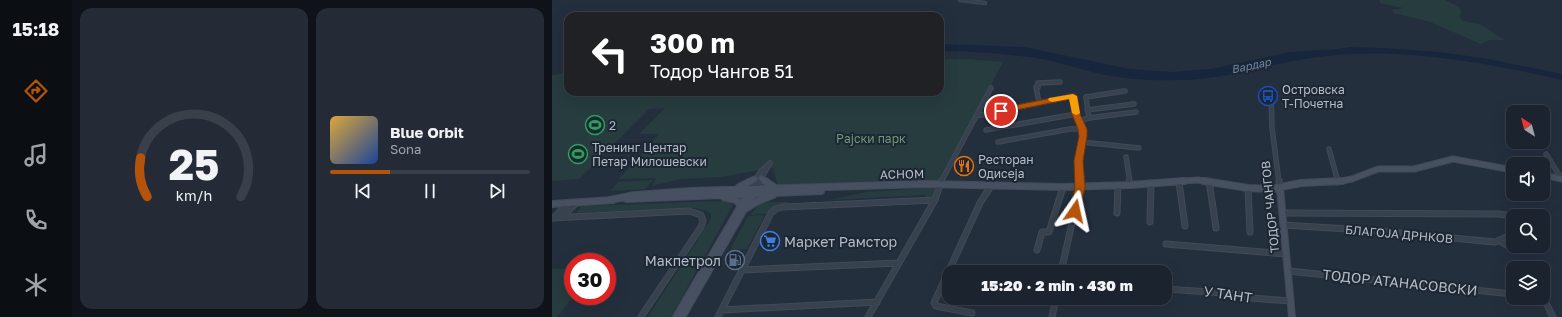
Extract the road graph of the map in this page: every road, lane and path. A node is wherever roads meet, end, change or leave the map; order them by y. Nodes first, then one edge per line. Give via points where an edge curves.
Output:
1 (960, 0) edge
2 (985, 3) dead end
3 (1060, 82) dead end
4 (991, 88) dead end
5 (1124, 91) dead end
6 (1271, 94) dead end
7 (1039, 103) junction
8 (1134, 104) dead end
9 (1087, 110) junction
10 (1136, 112) dead end
11 (1076, 114) junction
12 (976, 116) junction
13 (1089, 118) junction
14 (1079, 120) junction
15 (1082, 129) junction
16 (986, 130) dead end
17 (998, 142) dead end
18 (1081, 142) junction
19 (1139, 148) dead end
20 (1329, 149) dead end
21 (1546, 154) dead end
22 (1126, 157) dead end
23 (1506, 169) edge
24 (1550, 176) edge
25 (1561, 178) edge
26 (758, 179) junction
27 (1209, 181) junction
28 (1179, 182) junction
29 (1338, 182) junction
30 (1151, 183) junction
31 (939, 185) junction
32 (1130, 185) junction
33 (991, 186) junction
34 (1118, 186) junction
35 (1080, 187) junction
36 (1063, 188) junction
37 (1248, 188) junction
38 (1280, 188) junction
39 (728, 189) junction
40 (781, 190) junction
41 (752, 191) junction
42 (714, 196) junction
43 (610, 200) junction
44 (935, 200) junction
45 (577, 202) junction
46 (568, 203) junction
47 (552, 204) edge
48 (742, 209) junction
49 (1117, 213) dead end
50 (1282, 213) junction
51 (1506, 215) edge
52 (562, 217) junction
53 (553, 218) edge
54 (1150, 222) dead end
55 (1283, 225) junction
56 (1185, 226) dead end
57 (1216, 228) dead end
58 (1250, 232) dead end
59 (1506, 236) edge
60 (1500, 241) junction
61 (1166, 244) dead end
62 (1506, 245) edge
63 (1037, 250) dead end
64 (1286, 254) junction
65 (899, 263) junction
66 (1063, 265) edge
67 (742, 270) junction
68 (1288, 271) junction
69 (1172, 289) edge
70 (1506, 293) edge
71 (1290, 301) junction
72 (877, 302) junction
73 (1055, 305) edge
74 (1547, 305) edge
75 (722, 310) junction
76 (972, 312) dead end
77 (641, 317) edge
78 (676, 317) edge
79 (682, 317) edge
80 (718, 317) edge
81 (868, 317) edge
82 (1052, 317) edge
83 (1292, 317) edge
84 (1553, 317) edge

1 - 2 street
3 - 7 street via 1038,84 1036,87
4 - 12 street
5 - 9 street via 1086,97
6 - 38 street, ТОДОР ЧАНГОВ via 1272,128
7 - 11 street via 1073,96
7 - 12 street
8 - 9 street
9 - 13 street
10 - 13 street
11 - 14 street
11 - 16 street
12 - 31 street
13 - 14 street
14 - 15 street
15 - 17 street
15 - 18 street
18 - 19 street
18 - 35 street via 1078,161
20 - 29 street
21 - 25 street
22 - 32 street
23 - 29 street, АСНОМ via 1453,159 1414,169 1378,169
24 - 25 street
26 - 39 street
26 - 40 street
26 - 41 street
27 - 28 street, АСНОМ
27 - 37 street, АСНОМ
27 - 57 street
28 - 30 street, АСНОМ
28 - 56 street
29 - 38 street, АСНОМ via 1301,183
30 - 32 street, АСНОМ
30 - 54 street
31 - 33 street, АСНОМ
31 - 40 street, АСНОМ
31 - 44 street
32 - 34 street, АСНОМ
33 - 36 street, АСНОМ
33 - 76 street via 980,203 934,303 936,306
34 - 35 street, АСНОМ
34 - 49 street
35 - 36 street, АСНОМ
35 - 66 street
36 - 63 street via 1049,232 1042,232
37 - 38 street, АСНОМ
37 - 58 street
38 - 50 street, ТОДОР ЧАНГОВ
39 - 41 street, АСНОМ
39 - 43 street, АСНОМ via 654,193
40 - 41 street, АСНОМ
40 - 48 street
41 - 42 street, АСНОМ
41 - 48 street
42 - 43 street, АСНОМ
42 - 48 street via 732,198
43 - 45 street, АСНОМ
44 - 65 street
44 - 67 street via 776,209 771,213
45 - 46 street, АСНОМ
45 - 52 street
46 - 47 street, АСНОМ
46 - 53 street
48 - 78 street
48 - 79 street
50 - 51 street, БЛАГОЈА ДРНКОВ
50 - 55 street, ТОДОР ЧАНГОВ
52 - 53 street
52 - 77 street via 689,211 702,215 701,227
55 - 60 street, БЛАГОЈА ДРНКОВ
55 - 64 street, ТОДОР ЧАНГОВ
59 - 60 street
60 - 62 street
61 - 64 street
64 - 68 street, ТОДОР ЧАНГОВ
65 - 67 street
65 - 72 street
67 - 75 street
68 - 70 street, ТОДОР АТАНАСОВСКИ
68 - 71 street, ТОДОР ЧАНГОВ
69 - 71 street, У ТАНТ via 1239,294 1251,298
71 - 83 street, ТОДОР ЧАНГОВ
72 - 75 street
72 - 81 street
73 - 82 street
74 - 84 street
75 - 80 street

